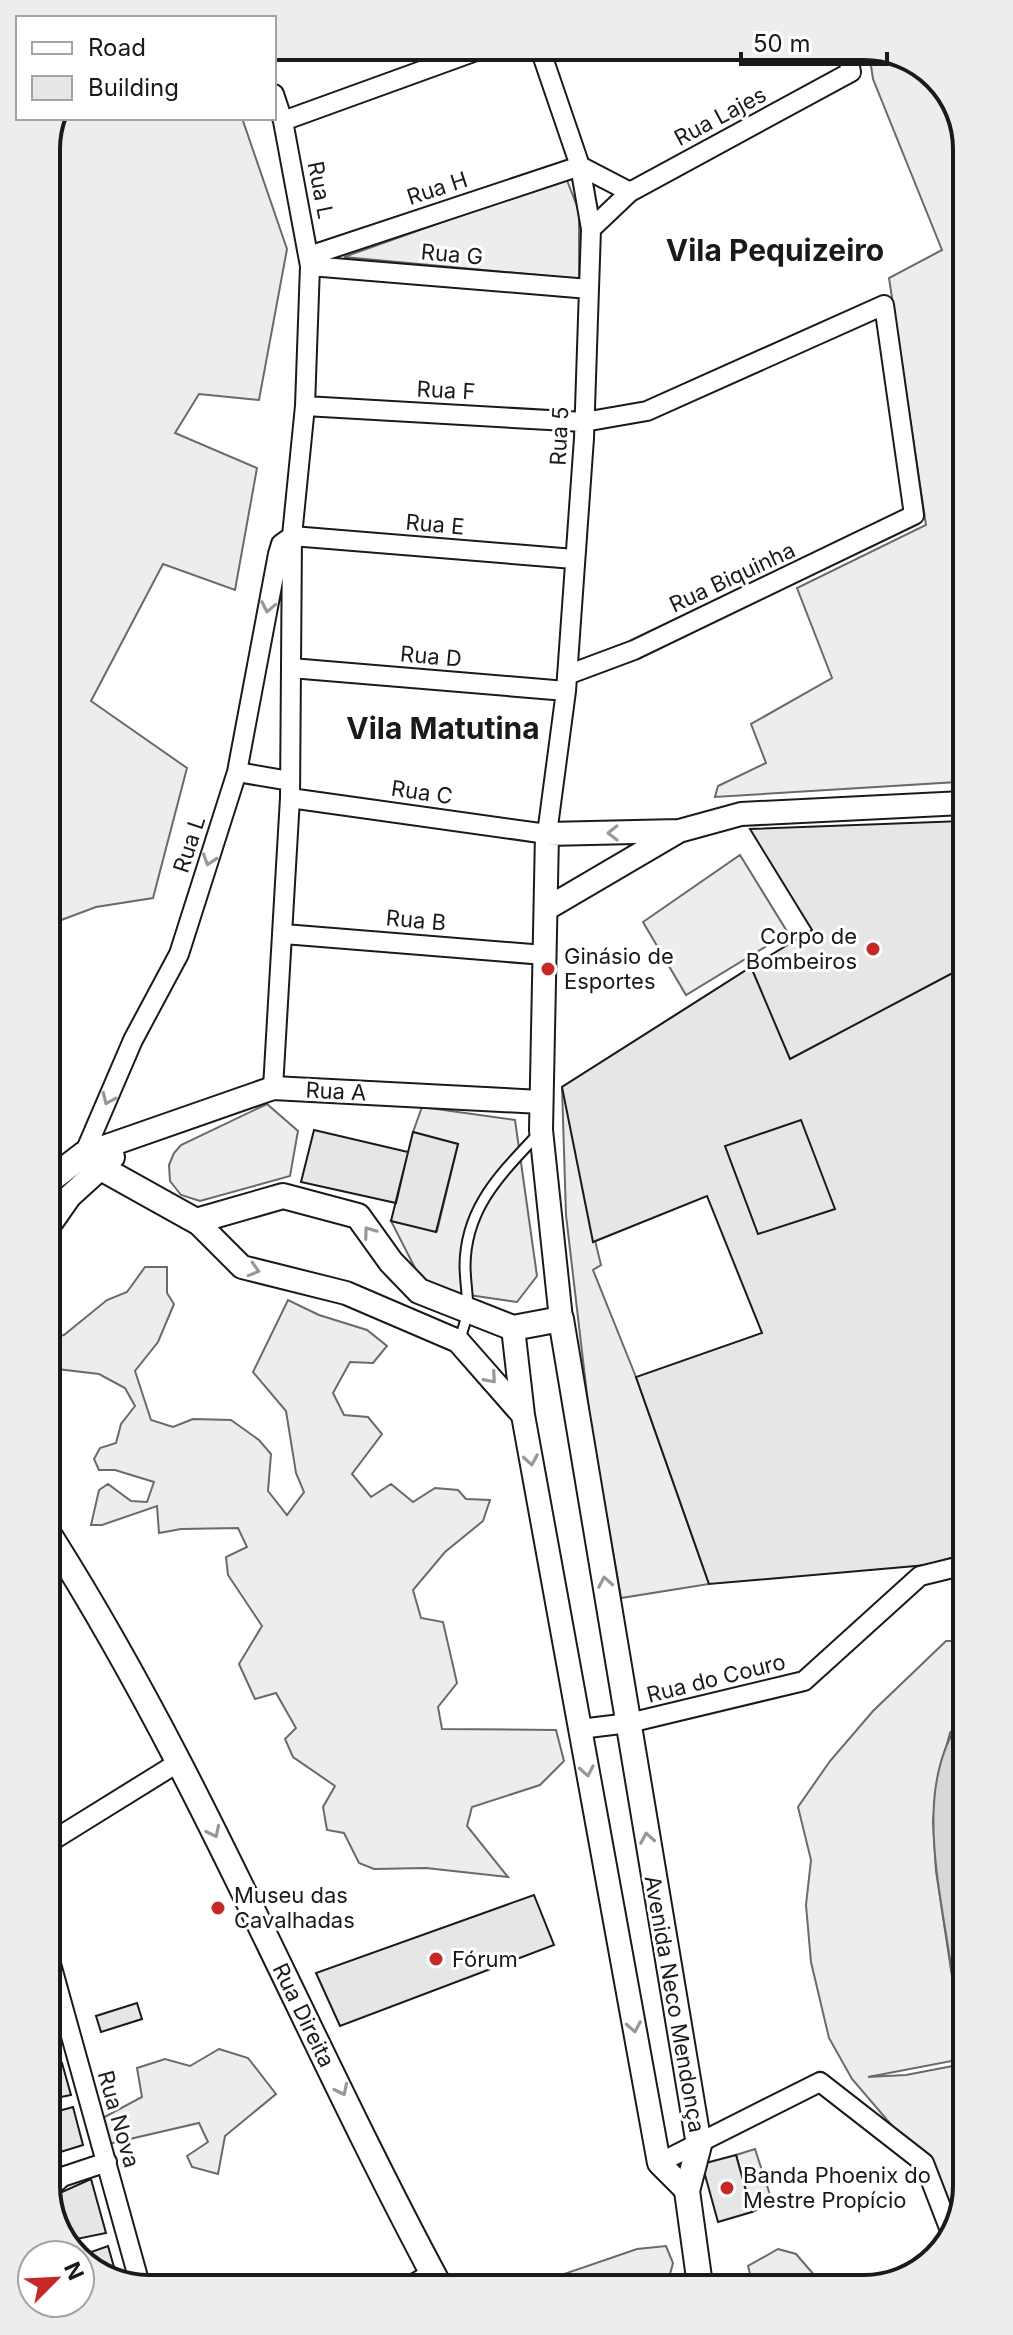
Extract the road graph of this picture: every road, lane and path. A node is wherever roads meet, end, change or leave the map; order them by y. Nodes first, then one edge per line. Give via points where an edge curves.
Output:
1 (451, 60) edge
2 (544, 60) edge
3 (849, 60) edge
4 (276, 100) edge
5 (283, 121) junction
6 (580, 166) junction
7 (630, 192) junction
8 (591, 229) junction
9 (309, 261) junction
10 (589, 289) junction
11 (305, 406) junction
12 (584, 422) junction
13 (292, 536) junction
14 (574, 559) junction
15 (291, 668) junction
16 (567, 683) junction
17 (237, 772) junction
18 (290, 789) junction
19 (953, 803) edge
20 (679, 831) junction
21 (547, 834) junction
22 (546, 909) junction
23 (284, 934) junction
24 (544, 955) junction
25 (273, 1088) junction
26 (541, 1102) junction
27 (541, 1130) junction
28 (92, 1161) junction
29 (60, 1176) edge
30 (60, 1210) edge
31 (196, 1221) junction
32 (470, 1313) junction
33 (561, 1319) junction
34 (513, 1328) junction
35 (458, 1341) junction
36 (523, 1415) junction
37 (60, 1552) edge
38 (953, 1568) edge
39 (629, 1723) junction
40 (580, 1729) junction
41 (179, 1762) junction
42 (60, 1836) edge
43 (60, 1996) edge
44 (699, 2145) junction
45 (107, 2162) junction
46 (659, 2163) junction
47 (60, 2179) edge
48 (687, 2191) junction
49 (946, 2220) edge
50 (137, 2274) edge
51 (434, 2275) edge
52 (699, 2275) edge

1 - 5 street
2 - 6 street, Rua 5
3 - 7 street, Rua Lajes via 851,72
4 - 5 street, Rua L
5 - 9 street, Rua L
6 - 7 street
6 - 8 street, Rua 5
6 - 9 street, Rua H
7 - 8 street, Rua Lajes
8 - 10 street, Rua 5
9 - 10 street, Rua G
9 - 11 street, Rua L
10 - 12 street, Rua 5
11 - 12 street, Rua F
11 - 13 street, Rua L
12 - 14 street, Rua 5
12 - 16 street, Rua Biquinha via 647,411 884,305 914,515
13 - 14 street, Rua E
13 - 15 street, Rua L
13 -> 17 street, Rua L via 278,554
14 - 16 street, Rua 5
15 - 16 street, Rua D
15 - 18 street, Rua L
16 - 21 street, Rua 5
17 - 18 street, Rua C
17 -> 28 street, Rua L via 179,954 133,1040
18 - 21 street, Rua C
18 - 23 street, Rua L
19 - 20 street via 741,814
20 -> 21 street
20 - 22 street
21 - 22 street
22 - 24 street
23 - 24 street, Rua B
23 - 25 street, Rua L
24 - 26 street
25 - 26 street, Rua A
25 - 28 street, Rua A via 137,1135
26 - 27 street
27 - 32 lane via 486,1190 468,1240
27 - 33 street
28 - 29 main road
28 - 30 street
28 - 31 main road
32 -> 31 main road via 419,1291 358,1216 283,1196
31 -> 35 street via 242,1267 346,1293
32 - 34 main road
32 - 35 lane
33 - 34 main road
39 -> 33 main road, Avenida Neco Mendonça
34 - 36 street, Avenida Neco Mendonça
35 -> 36 street
36 -> 40 street, Avenida Neco Mendonça
37 - 41 main road, Rua Direita
38 - 39 street, Rua do Couro via 920,1576 804,1681
39 - 40 street, Rua do Couro
44 -> 39 main road, Avenida Neco Mendonça
40 -> 46 street, Avenida Neco Mendonça
41 - 42 street
41 -> 51 main road, Rua Direita
43 - 45 street, Rua Nova
44 - 46 street
44 - 48 main road, Avenida Neco Mendonça
44 - 49 street via 820,2082 924,2163
45 - 47 street
45 - 50 street, Rua Nova
46 - 48 street
48 - 52 main road

